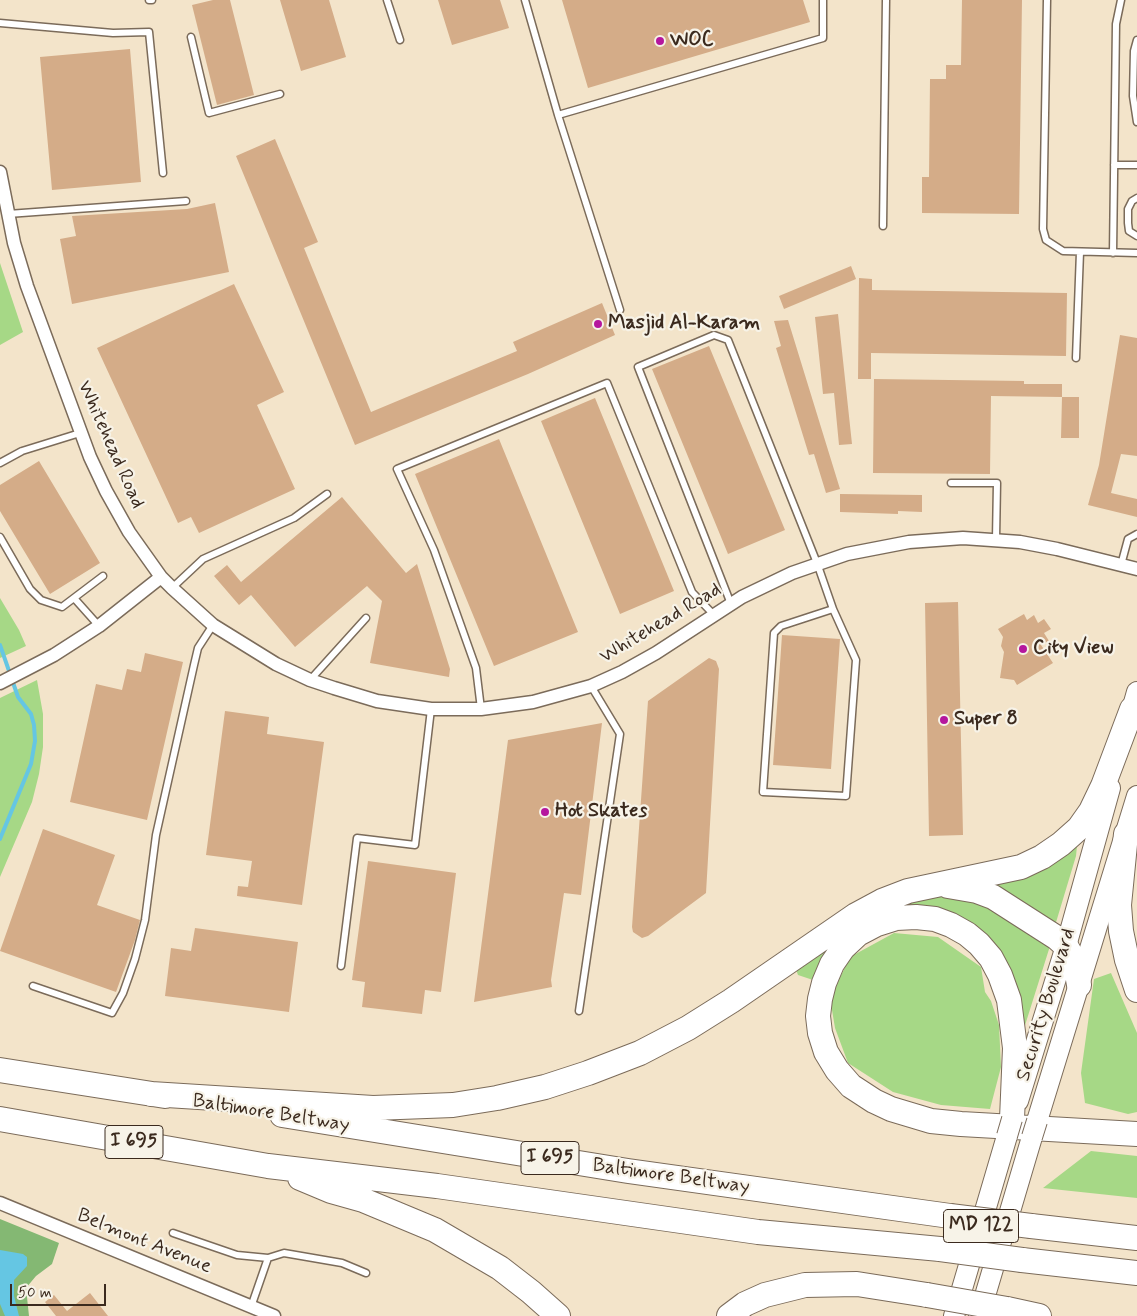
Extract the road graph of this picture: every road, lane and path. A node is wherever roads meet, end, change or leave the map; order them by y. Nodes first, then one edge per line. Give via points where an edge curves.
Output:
1 (387, 0) edge
2 (525, 0) edge
3 (823, 0) edge
4 (886, 0) edge
5 (1047, 0) edge
6 (1121, 0) edge
7 (0, 23) edge
8 (190, 37) dead end
9 (400, 40) dead end
10 (1137, 40) edge
11 (280, 94) dead end
12 (558, 115) junction
13 (1137, 122) edge
14 (1114, 165) junction
15 (1137, 165) edge
16 (0, 172) edge
17 (163, 173) dead end
18 (1137, 198) edge
19 (186, 201) dead end
20 (8, 214) junction
21 (883, 226) dead end
22 (1137, 236) edge
23 (1080, 252) junction
24 (1113, 252) junction
25 (1137, 253) edge
26 (620, 310) dead end
27 (1076, 358) dead end
28 (80, 432) junction
29 (0, 464) edge
30 (952, 483) dead end
31 (327, 494) dead end
32 (1137, 534) edge
33 (0, 536) edge
34 (996, 539) junction
35 (816, 563) junction
36 (1121, 565) junction
37 (1137, 569) edge
38 (103, 576) dead end
39 (161, 577) junction
40 (172, 588) junction
41 (74, 598) junction
42 (731, 604) junction
43 (833, 609) junction
44 (714, 615) junction
45 (366, 618) dead end
46 (213, 625) junction
47 (99, 626) junction
48 (310, 680) junction
49 (1, 682) edge
50 (591, 686) junction
51 (1135, 701) edge
52 (431, 709) junction
53 (481, 709) junction
54 (1137, 796) edge
55 (1126, 834) junction
56 (936, 885) junction
57 (1066, 946) junction
58 (341, 966) dead end
59 (1079, 985) junction
60 (34, 986) dead end
61 (1137, 990) edge
62 (579, 1011) dead end
63 (0, 1070) edge
64 (150, 1094) junction
65 (0, 1119) edge
66 (1010, 1127) junction
67 (1137, 1134) edge
68 (268, 1166) junction
69 (0, 1203) edge
70 (1137, 1229) edge
71 (1072, 1231) junction
72 (173, 1233) dead end
73 (1137, 1238) edge
74 (268, 1258) junction
75 (1090, 1268) junction
76 (366, 1273) dead end
77 (1137, 1273) edge
78 (1137, 1278) edge
79 (251, 1307) junction
80 (274, 1316) edge
81 (558, 1316) edge
82 (729, 1316) edge
83 (954, 1316) edge
84 (979, 1316) edge
85 (1040, 1316) edge

1 - 9 lane
2 - 12 lane
3 - 12 lane via 823,38
4 - 21 lane
5 - 23 lane via 1043,229 1046,240 1055,247
6 - 14 lane via 1116,24
7 - 17 lane via 113,34 149,32
8 - 11 lane via 209,113
10 - 13 lane via 1133,96
12 - 26 lane
14 - 15 lane
14 - 24 lane
16 - 20 street, Whitehead Road
18 - 22 lane via 1128,209 1129,231
19 - 20 lane
20 - 28 street, Whitehead Road via 27,286
23 - 24 lane
23 - 27 lane
24 - 25 lane
28 - 29 lane via 22,451
28 - 39 street, Whitehead Road via 118,513
30 - 34 lane via 997,483
31 - 40 lane via 294,518 203,559
32 - 36 lane via 1128,539
33 - 41 lane via 30,589 41,600 62,607
34 - 35 street, Whitehead Road via 909,542
34 - 36 street, Whitehead Road via 1057,549
35 - 42 street, Whitehead Road
35 - 42 lane via 728,340 714,335 638,367
35 - 43 lane
36 - 37 street, Whitehead Road
38 - 41 lane
39 - 40 street, Whitehead Road
39 - 47 street
40 - 46 street, Whitehead Road
41 - 47 lane
42 - 44 street, Whitehead Road
43 - 43 lane via 856,660 846,796 763,792 774,634 781,626
44 - 50 street, Whitehead Road via 656,653
44 - 53 lane via 692,592 607,383 397,469 434,550 476,668
45 - 48 lane
46 - 48 street, Whitehead Road via 261,656
46 - 60 lane via 198,648 156,835 146,920 123,993 112,1013
47 - 49 street via 54,655
48 - 52 street, Whitehead Road via 355,696
50 - 53 street, Whitehead Road via 533,702
50 - 62 lane via 620,734
51 - 56 highway via 1092,811 1079,828 1042,857 1021,867
51 - 57 main road, Security Boulevard / MD 122
52 - 53 street, Whitehead Road
52 - 58 lane via 415,845 356,838
54 - 55 main road, Security Boulevard / MD 122
55 - 59 main road, Security Boulevard / MD 122
55 - 61 highway via 1119,905 1127,960
56 - 57 highway via 960,887 993,897
56 - 64 highway via 908,891 856,915 731,1001 640,1053 545,1087 453,1105 373,1108
57 - 59 highway via 1075,962
57 - 66 main road, Security Boulevard / MD 122
59 - 84 main road, Security Boulevard / MD 122
63 - 64 highway, Baltimore Beltway / I 695
64 - 71 highway, Baltimore Beltway / I 695, bridge via 628,1171
65 - 68 highway, I 695
66 - 67 highway via 1015,1048 1009,1000 1000,975 980,944 951,925 916,917 896,918 858,934 832,964 824,983 818,1016 826,1052 851,1086 891,1109 931,1121 961,1124
66 - 83 main road, Security Boulevard / MD 122
68 - 75 highway, I 695, bridge via 437,1186 758,1232
68 - 81 highway via 436,1230 500,1268
69 - 79 street, Belmont Avenue
70 - 71 highway
71 - 73 highway, Baltimore Beltway / I 695
72 - 74 lane via 237,1255
74 - 76 lane via 284,1253 342,1263
74 - 79 lane
75 - 77 highway, I 695
75 - 78 highway
79 - 80 street, Belmont Avenue
82 - 85 highway, bridge via 745,1304 805,1285 857,1284

